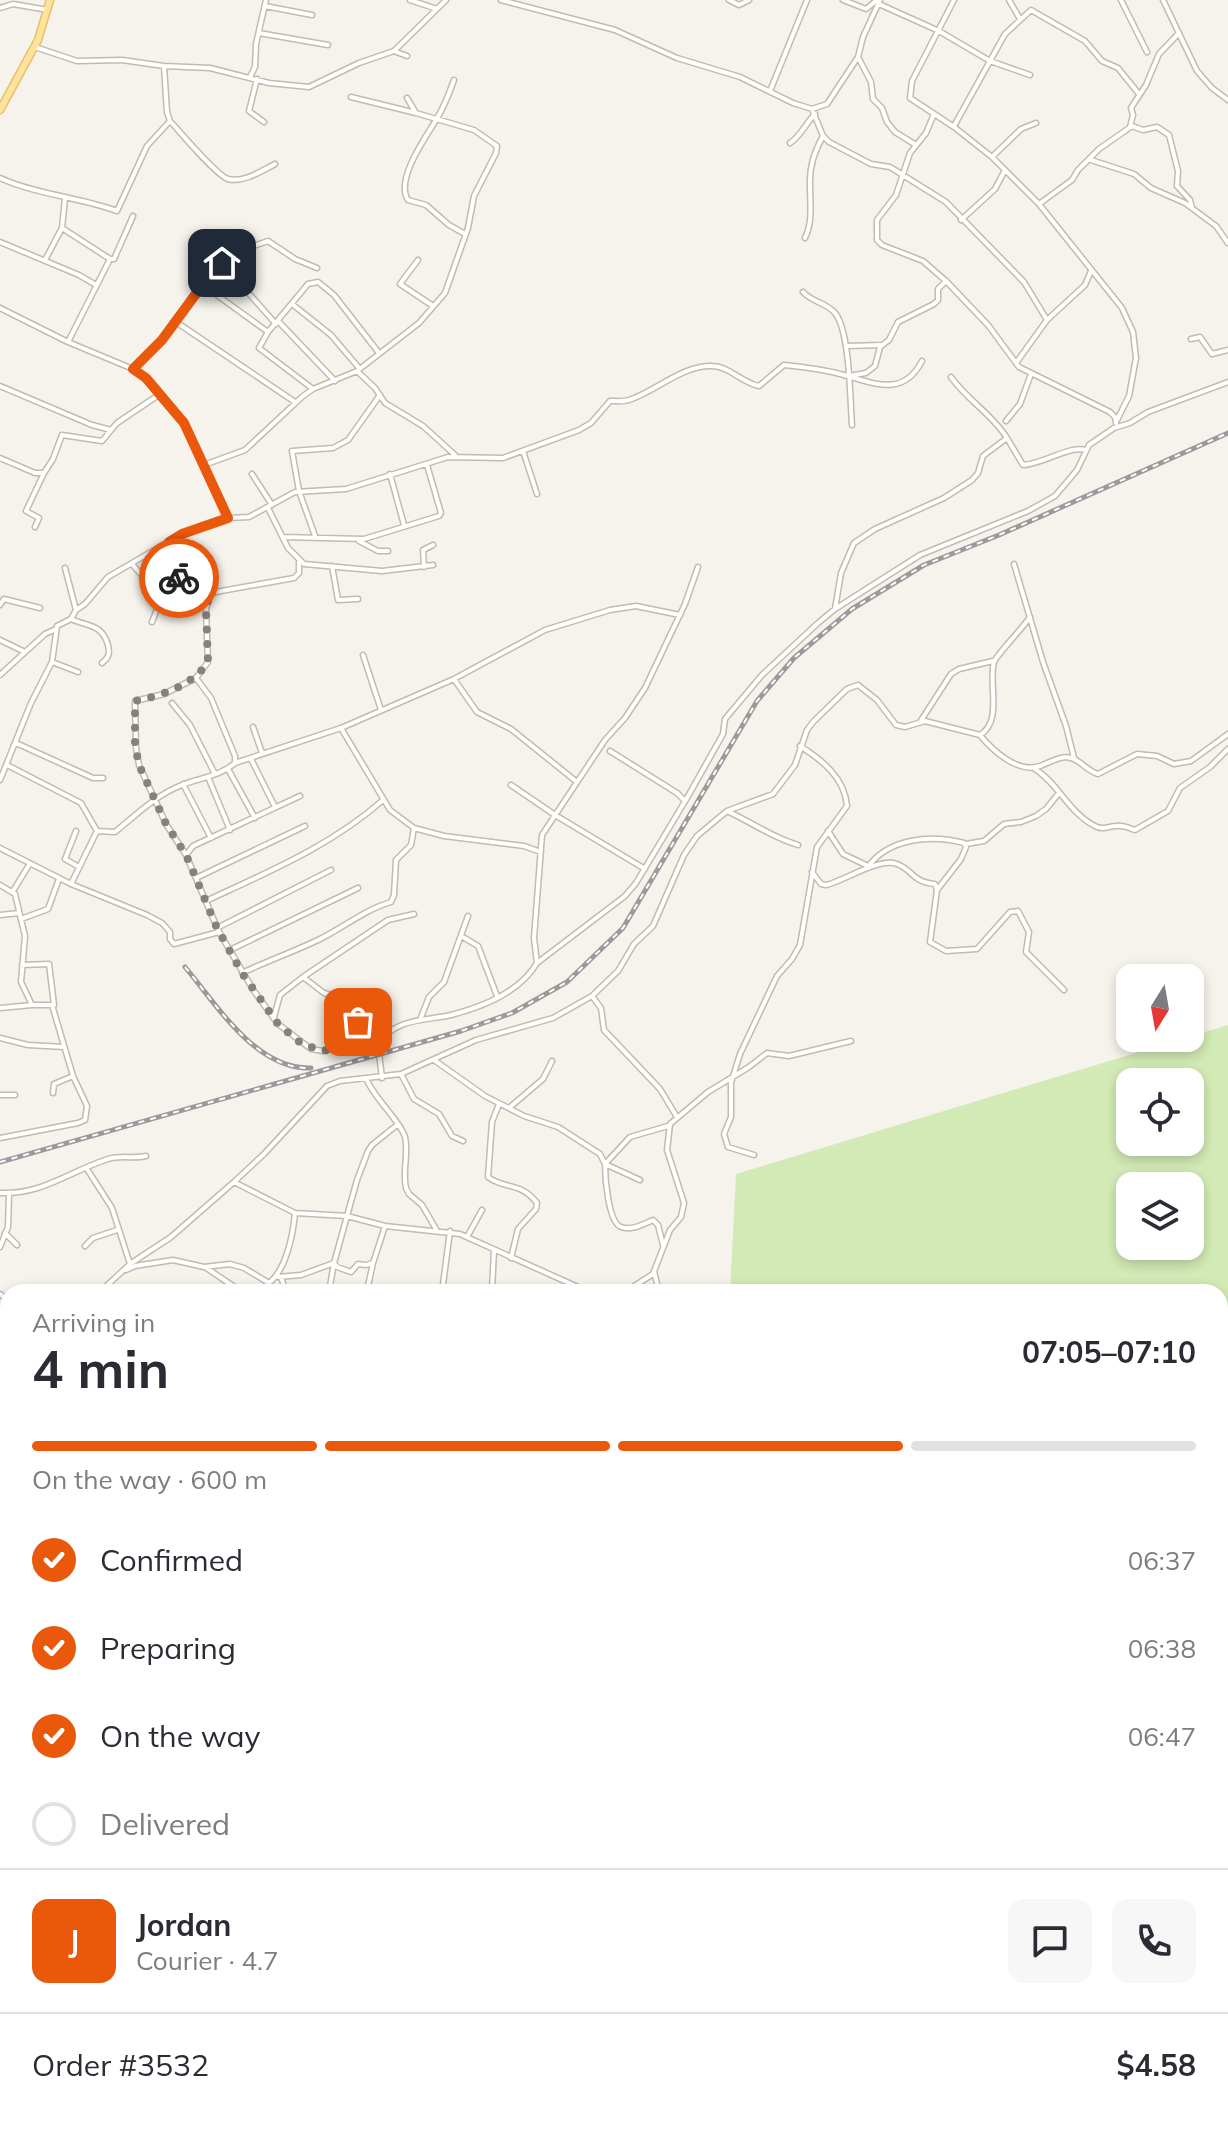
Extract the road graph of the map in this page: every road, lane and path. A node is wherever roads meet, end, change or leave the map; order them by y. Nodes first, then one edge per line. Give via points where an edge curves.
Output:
1 (50, 0) edge
2 (410, 0) edge
3 (446, 0) edge
4 (501, 0) edge
5 (729, 0) edge
6 (749, 0) edge
7 (807, 0) edge
8 (843, 0) edge
9 (954, 0) edge
10 (1009, 0) edge
11 (1121, 0) edge
12 (1163, 0) edge
13 (879, 1) edge
14 (266, 3) edge
15 (0, 8) edge
16 (437, 9) junction
17 (48, 10) junction
18 (312, 15) dead end
19 (1020, 19) junction
20 (939, 31) junction
21 (259, 33) junction
22 (1179, 33) junction
23 (328, 45) dead end
24 (35, 47) junction
25 (394, 51) junction
26 (1147, 52) dead end
27 (407, 56) dead end
28 (858, 57) junction
29 (990, 61) junction
30 (164, 66) junction
31 (1030, 75) dead end
32 (250, 77) junction
33 (257, 79) junction
34 (454, 80) dead end
35 (770, 91) junction
36 (1139, 94) junction
37 (351, 97) dead end
38 (407, 98) dead end
39 (1228, 100) edge
40 (0, 110) edge
41 (814, 112) junction
42 (416, 113) junction
43 (934, 114) junction
44 (437, 119) junction
45 (170, 121) junction
46 (264, 122) dead end
47 (1036, 123) dead end
48 (954, 127) junction
49 (1130, 127) junction
50 (823, 136) junction
51 (790, 143) dead end
52 (916, 145) junction
53 (992, 157) junction
54 (1091, 160) junction
55 (275, 164) dead end
56 (1005, 170) junction
57 (901, 176) junction
58 (0, 178) edge
59 (65, 198) junction
60 (1039, 204) junction
61 (1192, 208) junction
62 (133, 216) dead end
63 (961, 220) junction
64 (62, 228) junction
65 (465, 234) junction
66 (805, 238) dead end
67 (0, 242) edge
68 (1228, 243) edge
69 (110, 259) junction
70 (45, 260) junction
71 (418, 260) dead end
72 (220, 268) junction
73 (317, 268) dead end
74 (1091, 271) junction
75 (946, 281) junction
76 (96, 285) junction
77 (203, 285) junction
78 (803, 292) dead end
79 (292, 304) junction
80 (433, 306) junction
81 (0, 308) edge
82 (1047, 320) junction
83 (176, 322) junction
84 (277, 322) junction
85 (268, 332) junction
86 (1191, 339) dead end
87 (68, 342) junction
88 (882, 345) junction
89 (847, 346) junction
90 (1228, 350) edge
91 (379, 353) junction
92 (922, 361) dead end
93 (1016, 363) junction
94 (133, 369) junction
95 (358, 369) junction
96 (1031, 374) junction
97 (848, 376) junction
98 (951, 377) dead end
99 (335, 381) junction
100 (1228, 382) edge
101 (0, 386) edge
102 (313, 389) junction
103 (160, 394) junction
104 (380, 395) junction
105 (295, 402) junction
106 (1006, 421) dead end
107 (852, 425) dead end
108 (1115, 425) junction
109 (111, 430) junction
110 (1007, 438) junction
111 (1086, 450) junction
112 (523, 451) junction
113 (455, 455) junction
114 (0, 458) edge
115 (427, 464) junction
116 (203, 466) junction
117 (44, 473) junction
118 (252, 474) dead end
119 (390, 474) junction
120 (299, 491) junction
121 (537, 494) dead end
122 (270, 506) junction
123 (228, 518) junction
124 (404, 525) junction
125 (35, 527) dead end
126 (315, 536) junction
127 (283, 537) junction
128 (357, 539) junction
129 (169, 542) junction
130 (433, 545) dead end
131 (388, 551) dead end
132 (299, 561) junction
133 (132, 564) junction
134 (1014, 564) dead end
135 (433, 565) dead end
136 (332, 566) junction
137 (424, 567) junction
138 (698, 567) dead end
139 (65, 568) dead end
140 (177, 574) junction
141 (210, 593) junction
142 (358, 599) dead end
143 (163, 600) junction
144 (0, 605) edge
145 (40, 608) dead end
146 (835, 609) junction
147 (76, 610) junction
148 (680, 615) junction
149 (1030, 617) junction
150 (71, 619) junction
151 (152, 622) dead end
152 (56, 629) junction
153 (0, 640) edge
154 (25, 652) junction
155 (363, 655) dead end
156 (994, 660) junction
157 (52, 662) junction
158 (102, 663) dead end
159 (78, 672) dead end
160 (0, 675) edge
161 (196, 678) junction
162 (454, 679) junction
163 (172, 703) dead end
164 (381, 710) junction
165 (920, 722) junction
166 (253, 727) dead end
167 (341, 728) junction
168 (1228, 734) edge
169 (980, 735) junction
170 (16, 743) junction
171 (800, 746) junction
172 (1228, 749) edge
173 (610, 751) dead end
174 (262, 753) junction
175 (1074, 758) junction
176 (251, 759) junction
177 (235, 763) junction
178 (7, 765) junction
179 (1033, 768) junction
180 (228, 769) junction
181 (215, 774) junction
182 (208, 777) junction
183 (103, 778) dead end
184 (0, 780) edge
185 (577, 782) junction
186 (183, 784) junction
187 (511, 785) dead end
188 (1059, 793) junction
189 (300, 796) dead end
190 (156, 798) junction
191 (383, 800) junction
192 (685, 801) junction
193 (275, 808) junction
194 (727, 811) junction
195 (555, 815) junction
196 (255, 818) junction
197 (305, 826) dead end
198 (414, 828) junction
199 (230, 830) junction
200 (76, 831) dead end
201 (97, 831) junction
202 (828, 831) junction
203 (211, 838) junction
204 (541, 839) junction
205 (966, 844) junction
206 (798, 845) dead end
207 (0, 848) edge
208 (534, 848) junction
209 (541, 852) junction
210 (186, 855) junction
211 (29, 865) junction
212 (79, 867) junction
213 (867, 867) junction
214 (645, 869) junction
215 (331, 870) dead end
216 (812, 872) junction
217 (196, 878) junction
218 (59, 879) junction
219 (71, 884) junction
220 (0, 885) edge
221 (358, 888) dead end
222 (937, 890) junction
223 (13, 891) junction
224 (206, 901) junction
225 (414, 914) dead end
226 (0, 915) edge
227 (20, 916) junction
228 (468, 916) dead end
229 (218, 930) junction
230 (461, 936) junction
231 (230, 950) junction
232 (537, 963) junction
233 (21, 965) junction
234 (242, 973) junction
235 (303, 977) junction
236 (1064, 990) dead end
237 (592, 996) junction
238 (498, 997) junction
239 (32, 1005) junction
240 (54, 1005) dead end
241 (0, 1008) edge
242 (274, 1017) junction
243 (420, 1020) junction
244 (0, 1038) edge
245 (851, 1041) dead end
246 (378, 1043) junction
247 (342, 1045) junction
248 (64, 1047) junction
249 (434, 1060) junction
250 (552, 1061) dead end
251 (401, 1074) junction
252 (733, 1074) junction
253 (73, 1076) junction
254 (366, 1078) junction
255 (382, 1078) junction
256 (53, 1093) dead end
257 (0, 1095) edge
258 (15, 1095) dead end
259 (499, 1104) junction
260 (509, 1108) junction
261 (677, 1117) junction
262 (397, 1125) junction
263 (668, 1126) junction
264 (0, 1138) edge
265 (463, 1141) dead end
266 (754, 1155) dead end
267 (146, 1156) dead end
268 (605, 1164) junction
269 (87, 1169) junction
270 (640, 1180) dead end
271 (234, 1182) junction
272 (0, 1193) edge
273 (9, 1194) junction
274 (482, 1210) dead end
275 (295, 1213) junction
276 (347, 1216) junction
277 (385, 1226) junction
278 (117, 1230) junction
279 (436, 1230) junction
280 (450, 1231) junction
281 (5, 1233) junction
282 (467, 1237) junction
283 (17, 1245) dead end
284 (85, 1246) dead end
285 (0, 1247) edge
286 (663, 1247) junction
287 (494, 1250) junction
288 (511, 1258) junction
289 (334, 1263) junction
290 (373, 1263) junction
291 (130, 1264) junction
292 (204, 1267) junction
293 (654, 1271) junction
294 (120, 1272) junction
295 (280, 1277) junction
296 (269, 1283) joint
297 (108, 1284) edge
298 (230, 1284) edge
299 (283, 1284) edge
300 (330, 1284) edge
301 (368, 1284) edge
302 (443, 1284) edge
303 (492, 1284) edge
304 (568, 1284) edge
305 (638, 1284) edge
306 (657, 1284) edge

1 - 17 main road
2 - 16 street
3 - 16 street
4 - 35 street via 615,30
5 - 6 street via 739,5
7 - 35 street
8 - 13 street via 866,9
9 - 20 street
10 - 19 street
11 - 26 street
12 - 22 street
13 - 20 street
13 - 28 street
14 - 18 street
14 - 21 street
15 - 17 street via 13,4
16 - 25 street
17 - 24 main road
19 - 29 street
19 - 36 street via 1036,10 1073,33 1102,61 1118,68
20 - 29 street
20 - 43 street via 910,92 914,102
21 - 23 street
21 - 32 street
22 - 36 street via 1159,54
22 - 39 street via 1197,71
24 - 30 street via 77,61
24 - 40 main road
25 - 27 street
25 - 33 street via 309,87
28 - 41 street via 827,104
28 - 52 street via 887,122
29 - 31 street
29 - 48 street
30 - 32 street
30 - 45 street
32 - 33 street
33 - 46 street via 249,111
34 - 44 street
35 - 41 street
36 - 49 street via 1130,110
37 - 42 street
38 - 42 street
41 - 50 street
41 - 51 street
42 - 44 street
43 - 48 street
43 - 52 street
44 - 65 street via 412,162 406,196
44 - 65 street via 474,130 498,150 474,196
45 - 55 street via 221,176 245,178
45 - 59 street via 147,146 117,211
47 - 53 street via 1021,129
48 - 53 street
49 - 54 street
49 - 61 street via 1157,127 1169,135 1177,186
50 - 57 street
50 - 66 street via 813,156
52 - 57 street
53 - 56 street
54 - 60 street
54 - 61 street via 1134,174
56 - 60 street
56 - 63 street via 995,189
57 - 63 street via 946,202
57 - 75 street via 896,195 877,220 877,240 923,261
58 - 59 street
59 - 64 street
60 - 74 street
61 - 68 street
62 - 69 street via 116,257
63 - 82 street via 1024,282
64 - 69 street
64 - 70 street
65 - 80 street via 445,293
67 - 70 street
69 - 76 street
70 - 76 street
71 - 80 street via 400,285
72 - 73 street via 233,252 268,241
72 - 77 street
72 - 84 street
74 - 82 street via 1085,285
74 - 108 street via 1122,308 1136,349 1133,383
75 - 88 street via 938,289 938,300 898,322
75 - 93 street
76 - 87 street
77 - 83 street
77 - 85 street
78 - 89 street via 834,311
79 - 84 street
79 - 91 street via 308,284 323,285
79 - 95 street via 331,335
80 - 91 street via 414,328
81 - 87 street
82 - 93 street
83 - 94 street
83 - 105 street
84 - 85 street
84 - 99 street
85 - 102 street via 261,350
86 - 90 street via 1200,337 1212,354
87 - 94 street
88 - 89 street
88 - 97 street via 875,366
89 - 97 street
91 - 95 street
92 - 97 street via 914,373 887,386
93 - 96 street
94 - 103 street
95 - 99 street
95 - 104 street
96 - 106 street via 1020,404
96 - 108 street via 1110,412
97 - 107 street
97 - 112 street via 784,365 759,386 709,366 628,400 608,402 579,430
98 - 110 street
99 - 102 street
100 - 108 street
101 - 109 street
102 - 105 street
103 - 109 street
103 - 116 street via 184,423
104 - 113 street
104 - 120 street via 348,440 333,448 292,451
105 - 116 street via 245,450
108 - 111 street
109 - 117 street via 102,441 62,435
110 - 111 street via 1023,465
110 - 146 street via 983,456 972,480 854,543 841,573
111 - 146 street via 1055,496 920,555
112 - 113 street via 503,458
112 - 121 street
113 - 115 street
114 - 117 street
115 - 119 street
115 - 124 street via 441,513
116 - 123 street
117 - 125 street via 26,508 39,518
118 - 122 street
119 - 120 street via 346,489
119 - 124 street
120 - 122 street
120 - 126 street
122 - 123 street via 249,517
122 - 127 street
123 - 129 street
124 - 128 street
126 - 127 street
126 - 128 street
127 - 132 street
128 - 131 street
129 - 133 street
129 - 140 street
130 - 137 street via 423,550
132 - 136 street
132 - 141 street via 294,578
133 - 143 street
133 - 147 street via 108,577
134 - 149 street
135 - 137 street
136 - 137 street via 382,571
136 - 142 street via 336,597
138 - 148 street
139 - 147 street
140 - 141 street via 184,583
140 - 143 street
141 - 161 street via 208,662
143 - 151 street
144 - 145 street via 4,599
146 - 192 street via 762,675 725,719 723,734
147 - 150 street
148 - 162 street via 647,606 610,610 537,633
148 - 185 street via 645,688
149 - 156 street
149 - 175 street
150 - 152 street
150 - 158 street via 104,633 110,651
152 - 154 street
152 - 157 street
153 - 154 street
154 - 160 street
155 - 164 street
156 - 165 street via 951,674
156 - 169 street via 991,721
157 - 159 street
157 - 170 street
161 - 177 street via 211,698
161 - 190 street via 134,703 139,765
162 - 164 street
162 - 185 street via 477,712 511,729
163 - 181 street
164 - 167 street
165 - 169 street
165 - 171 street via 896,725 874,696 853,686 813,722
166 - 174 street
167 - 174 street
167 - 191 street
168 - 175 street via 1178,765 1137,754 1098,774
169 - 179 street via 996,752
170 - 178 street
170 - 183 street
171 - 194 street via 795,765 773,794
171 - 202 street via 823,762 845,795 846,809
172 - 188 street via 1186,782 1168,811 1139,829 1100,828
173 - 192 street
174 - 176 street
175 - 179 street
176 - 177 street
176 - 193 street
177 - 180 street
178 - 184 street
178 - 201 street via 81,803
179 - 188 street
180 - 181 street
180 - 196 street
181 - 182 street
182 - 186 street
182 - 199 street
185 - 195 street
186 - 190 street
186 - 203 street
187 - 195 street
188 - 205 street via 1036,816 1004,824 984,841
189 - 193 street
190 - 201 street via 115,832
190 - 210 street
191 - 198 street
191 - 224 street via 310,852
192 - 214 street
193 - 196 street
194 - 206 street
194 - 237 street via 690,844 653,926
195 - 204 street
195 - 214 street
196 - 199 street
197 - 217 street
198 - 208 street
198 - 234 street via 411,845 396,860 391,902
199 - 203 street
200 - 212 street via 65,859
201 - 212 street
202 - 213 street via 843,854
202 - 216 street via 817,847
203 - 210 street
204 - 208 street
204 - 209 street
205 - 213 street via 916,838 879,855
205 - 222 street
207 - 211 street
208 - 209 street
209 - 232 street
210 - 217 street
211 - 218 street
211 - 223 street
212 - 219 street
213 - 216 street via 826,885
213 - 222 street via 897,864
214 - 232 street via 625,896
215 - 229 street
216 - 252 street via 800,945 777,976
217 - 224 street
218 - 219 street
218 - 227 street via 48,909
219 - 229 street via 162,923 174,944
220 - 223 street
221 - 231 street
222 - 236 street via 930,936 934,946 954,952 977,949 1010,912 1018,911 1029,932 1026,952
223 - 227 street
224 - 229 street
225 - 235 street via 388,920
226 - 227 street
227 - 233 street via 25,936
228 - 230 street
229 - 231 street
230 - 238 street via 478,946
230 - 243 street via 444,982 429,997
231 - 234 street
232 - 238 street via 516,987
233 - 239 street via 23,990
233 - 240 street via 49,964
234 - 242 street
235 - 242 street via 280,995
235 - 247 street via 324,993 357,1003 358,1033
237 - 249 street via 553,1018 476,1040
237 - 261 street via 601,1008 604,1030 660,1089
238 - 243 street
239 - 241 street
239 - 248 street via 52,1005
242 - 247 street via 311,1049
243 - 246 street via 406,1022
244 - 248 street
245 - 252 street via 789,1056 767,1053
246 - 247 street
246 - 255 street
248 - 253 street
249 - 251 street
249 - 259 street
250 - 260 street via 538,1084
251 - 255 street
251 - 265 street via 414,1099 435,1110 452,1136
252 - 261 street
252 - 266 street via 724,1139 728,1147
253 - 256 street via 54,1084
253 - 264 street via 87,1106 85,1120
254 - 255 street
254 - 262 street
254 - 271 street via 322,1089
257 - 258 street
259 - 260 street
259 - 288 street via 492,1122 488,1177 521,1188 537,1203 518,1229
260 - 268 street via 558,1127 600,1154
261 - 263 street
262 - 276 street via 371,1146
262 - 279 street via 406,1141 406,1188
263 - 268 street via 630,1137
263 - 286 street via 667,1150 684,1205
267 - 269 street via 108,1159
268 - 270 street
268 - 286 street via 606,1192 616,1223 630,1228 653,1220
269 - 273 street via 39,1189
269 - 278 street via 112,1208
271 - 275 street
271 - 291 street via 171,1237
272 - 273 street
273 - 281 street
274 - 282 street
275 - 276 street
275 - 295 street
276 - 277 street
276 - 289 street
277 - 279 street
277 - 290 street
278 - 284 street
278 - 291 street
279 - 280 street
280 - 282 street
280 - 302 street
281 - 283 street
281 - 285 street
282 - 287 street
286 - 293 street
287 - 288 street
287 - 303 street
288 - 304 street
289 - 290 street via 351,1272 358,1264
289 - 295 street
289 - 300 street
290 - 301 street
291 - 294 street
292 - 294 street via 173,1260
292 - 296 street via 230,1264
292 - 298 street
293 - 305 street
293 - 306 street
294 - 297 street
295 - 296 street
295 - 299 street

